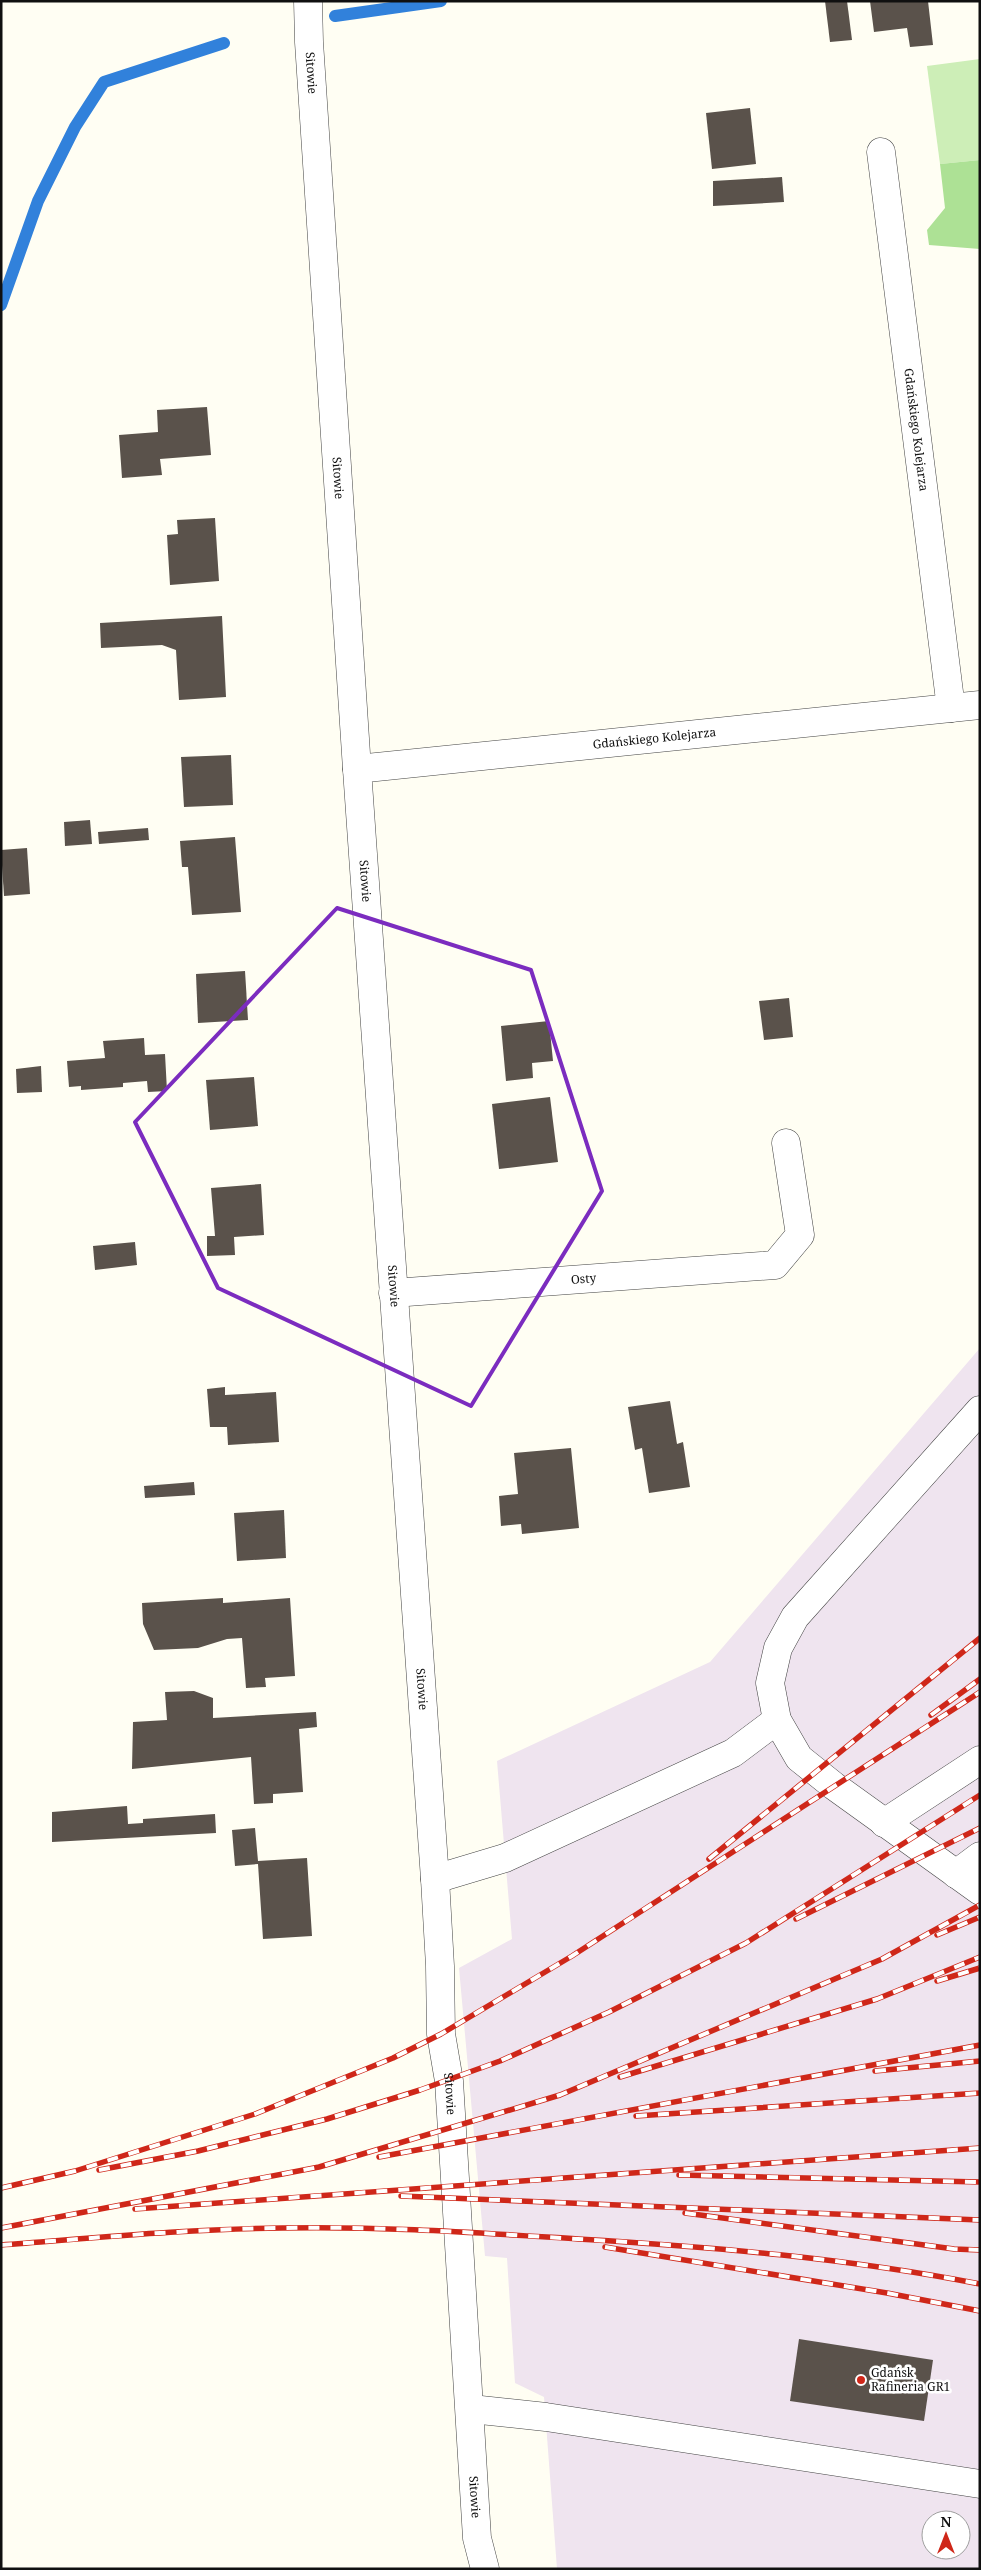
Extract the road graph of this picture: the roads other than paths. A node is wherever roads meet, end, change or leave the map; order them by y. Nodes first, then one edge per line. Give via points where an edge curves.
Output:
1 (308, 1) edge
2 (881, 152) dead end
3 (980, 705) edge
4 (951, 708) junction
5 (357, 769) junction
6 (786, 1143) dead end
7 (393, 1293) junction
8 (980, 1410) edge
9 (777, 1720) junction
10 (980, 1760) edge
11 (884, 1823) junction
12 (980, 1856) edge
13 (956, 1874) junction
14 (435, 1880) junction
15 (980, 1891) edge
16 (471, 2409) junction
17 (980, 2484) edge
18 (485, 2569) edge

1 - 5 street, Sitowie
2 - 4 street, Gdańskiego Kolejarza
3 - 4 street, Gdańskiego Kolejarza
4 - 5 street, Gdańskiego Kolejarza
5 - 7 street, Sitowie
6 - 7 street, Osty via 800,1235 775,1265
7 - 14 street, Sitowie
8 - 9 street via 796,1617 778,1648 770,1683
9 - 11 street via 799,1758
9 - 14 street via 733,1753 505,1858
10 - 11 street
11 - 13 street
12 - 13 street
13 - 15 street
14 - 16 street, Sitowie via 441,2034 450,2081 457,2232
16 - 17 street via 546,2417
16 - 18 street, Sitowie via 477,2538

